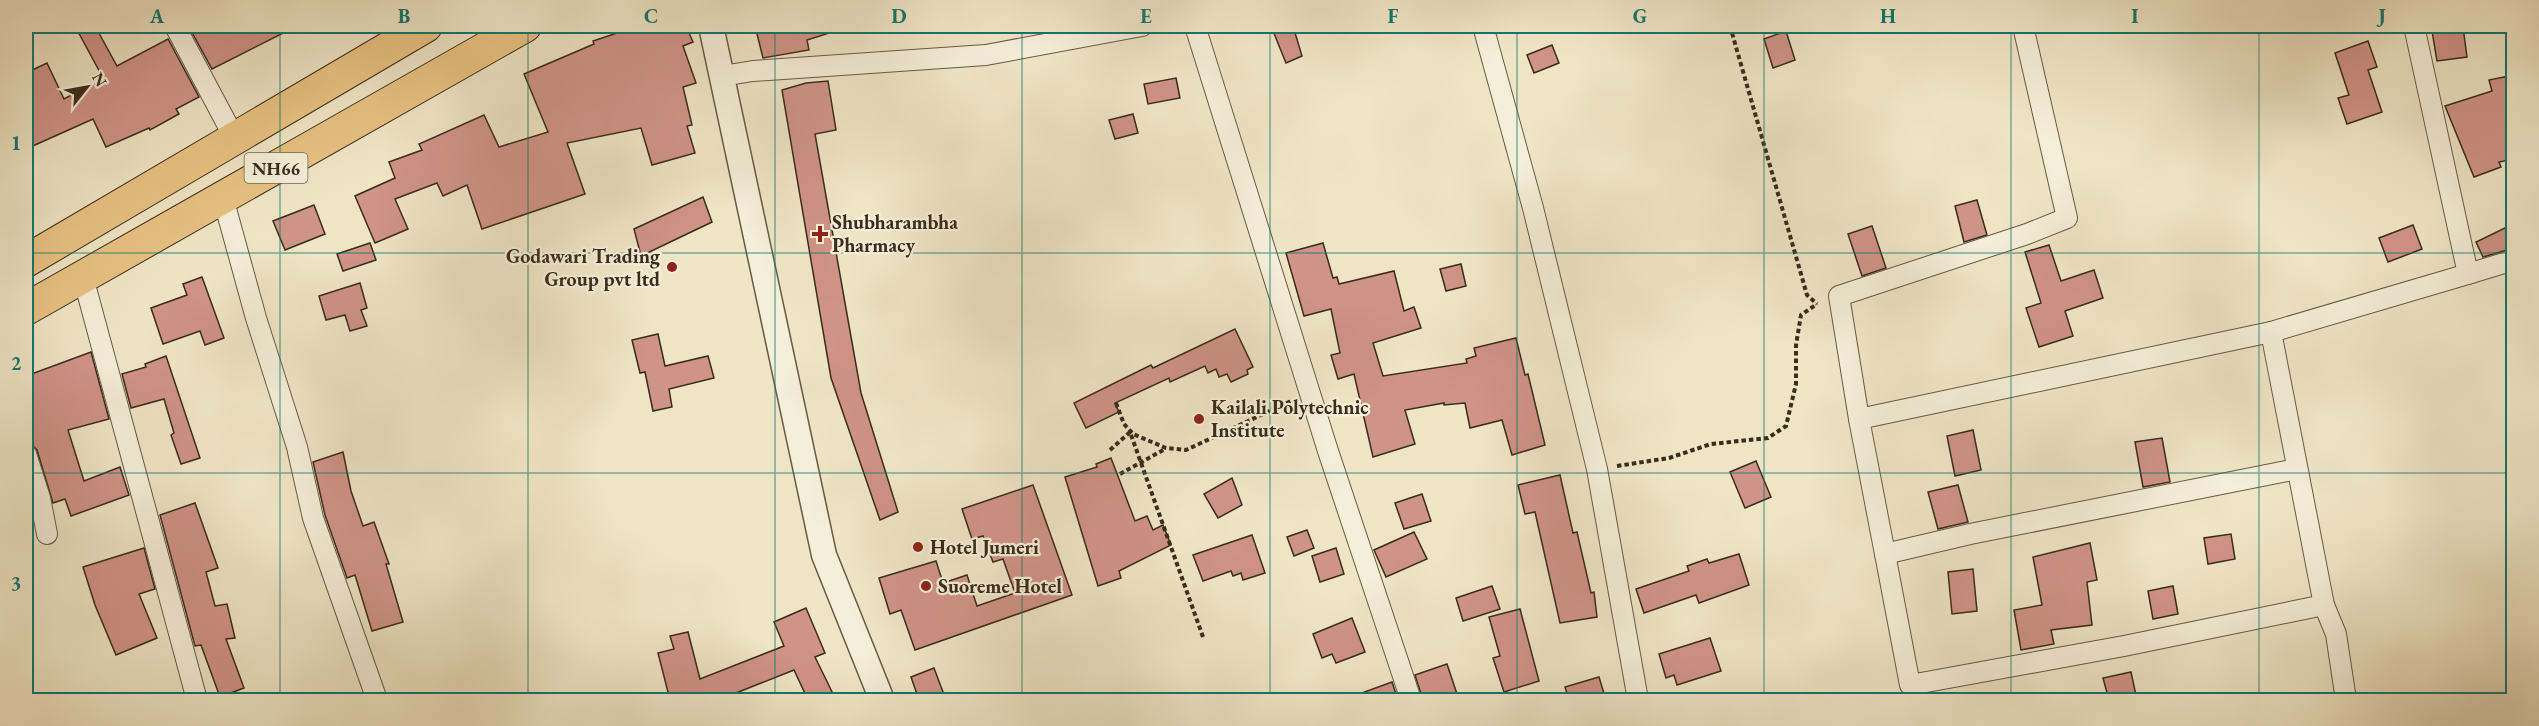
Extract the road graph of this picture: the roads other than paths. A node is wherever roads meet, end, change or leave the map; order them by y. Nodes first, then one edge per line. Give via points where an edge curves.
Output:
1 (175, 26) edge
2 (426, 26) edge
3 (525, 26) edge
4 (711, 26) edge
5 (1142, 26) edge
6 (1196, 26) edge
7 (1483, 26) edge
8 (2023, 26) edge
9 (2414, 26) edge
10 (395, 34) edge
11 (722, 76) junction
12 (235, 139) junction
13 (223, 198) junction
14 (2514, 260) edge
15 (26, 261) edge
16 (2468, 274) junction
17 (83, 277) junction
18 (26, 309) edge
19 (2271, 332) junction
20 (1859, 419) junction
21 (26, 454) edge
22 (2297, 469) junction
23 (47, 534) dead end
24 (1886, 554) junction
25 (2324, 605) junction
26 (197, 700) edge
27 (377, 700) edge
28 (882, 700) edge
29 (1411, 700) edge
30 (1638, 700) edge
31 (2346, 700) edge

1 - 12 street
2 - 10 highway, NH66
3 - 13 highway, NH66
4 - 11 street
5 - 11 street via 986,55
6 - 29 street
7 - 30 street via 1533,208 1597,469
8 - 20 street via 2067,218 1839,296
9 - 16 street
10 - 12 highway, NH66
11 - 28 street via 824,555
12 - 15 highway, NH66
13 - 17 highway, NH66
13 - 27 street via 297,447 313,518
14 - 16 street
16 - 19 street
17 - 18 highway, NH66
17 - 26 street
19 - 20 street
19 - 22 street
20 - 24 street
21 - 23 street
22 - 24 street
22 - 25 street
24 - 25 street via 1910,685
25 - 31 street via 2336,634

